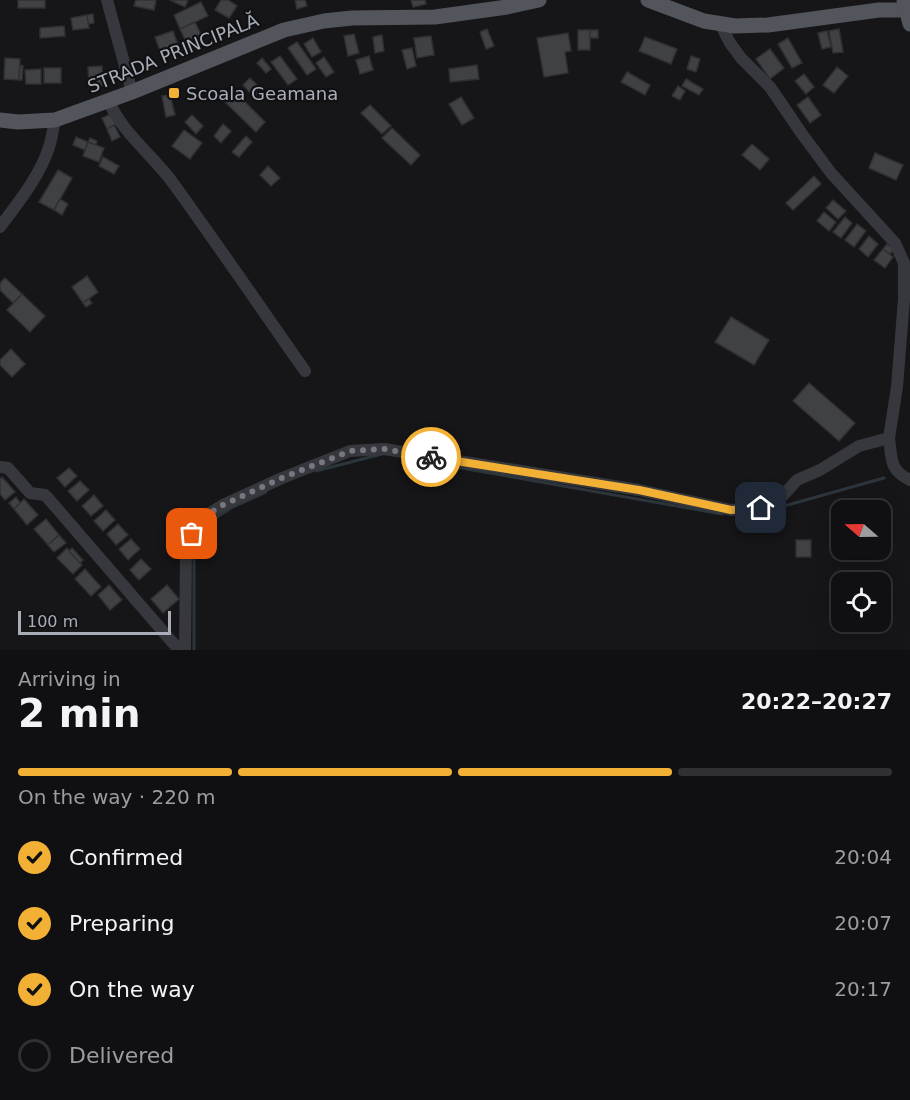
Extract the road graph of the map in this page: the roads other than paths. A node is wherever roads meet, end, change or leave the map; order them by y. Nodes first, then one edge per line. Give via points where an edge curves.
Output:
1 (107, 0) edge
2 (538, 0) edge
3 (648, 0) edge
4 (904, 0) edge
5 (878, 5) edge
6 (910, 10) edge
7 (910, 24) edge
8 (722, 25) junction
9 (132, 92) junction
10 (108, 100) junction
11 (0, 120) edge
12 (55, 120) junction
13 (0, 227) edge
14 (304, 371) dead end
15 (889, 438) junction
16 (0, 467) edge
17 (910, 480) edge
18 (179, 650) edge
19 (185, 650) edge

1 - 9 street
2 - 9 main road, STRADA PRINCIPALĂ via 435,17 352,18 284,30
3 - 8 main road
4 - 7 main road, bridge
5 - 6 main road
5 - 8 main road via 768,25
8 - 15 street via 741,58 770,87 831,172 895,243 903,263 904,299
9 - 10 main road, STRADA PRINCIPALĂ
10 - 12 main road, STRADA PRINCIPALĂ
10 - 14 street via 115,116 189,206
11 - 12 main road, STRADA PRINCIPALĂ
12 - 13 street via 39,169
15 - 17 street via 892,466
15 - 19 street via 859,446 797,480 779,500 761,508 731,510 639,490 384,449 350,451 262,487 205,516 192,534 186,553
16 - 18 street via 8,468 30,493 47,497

